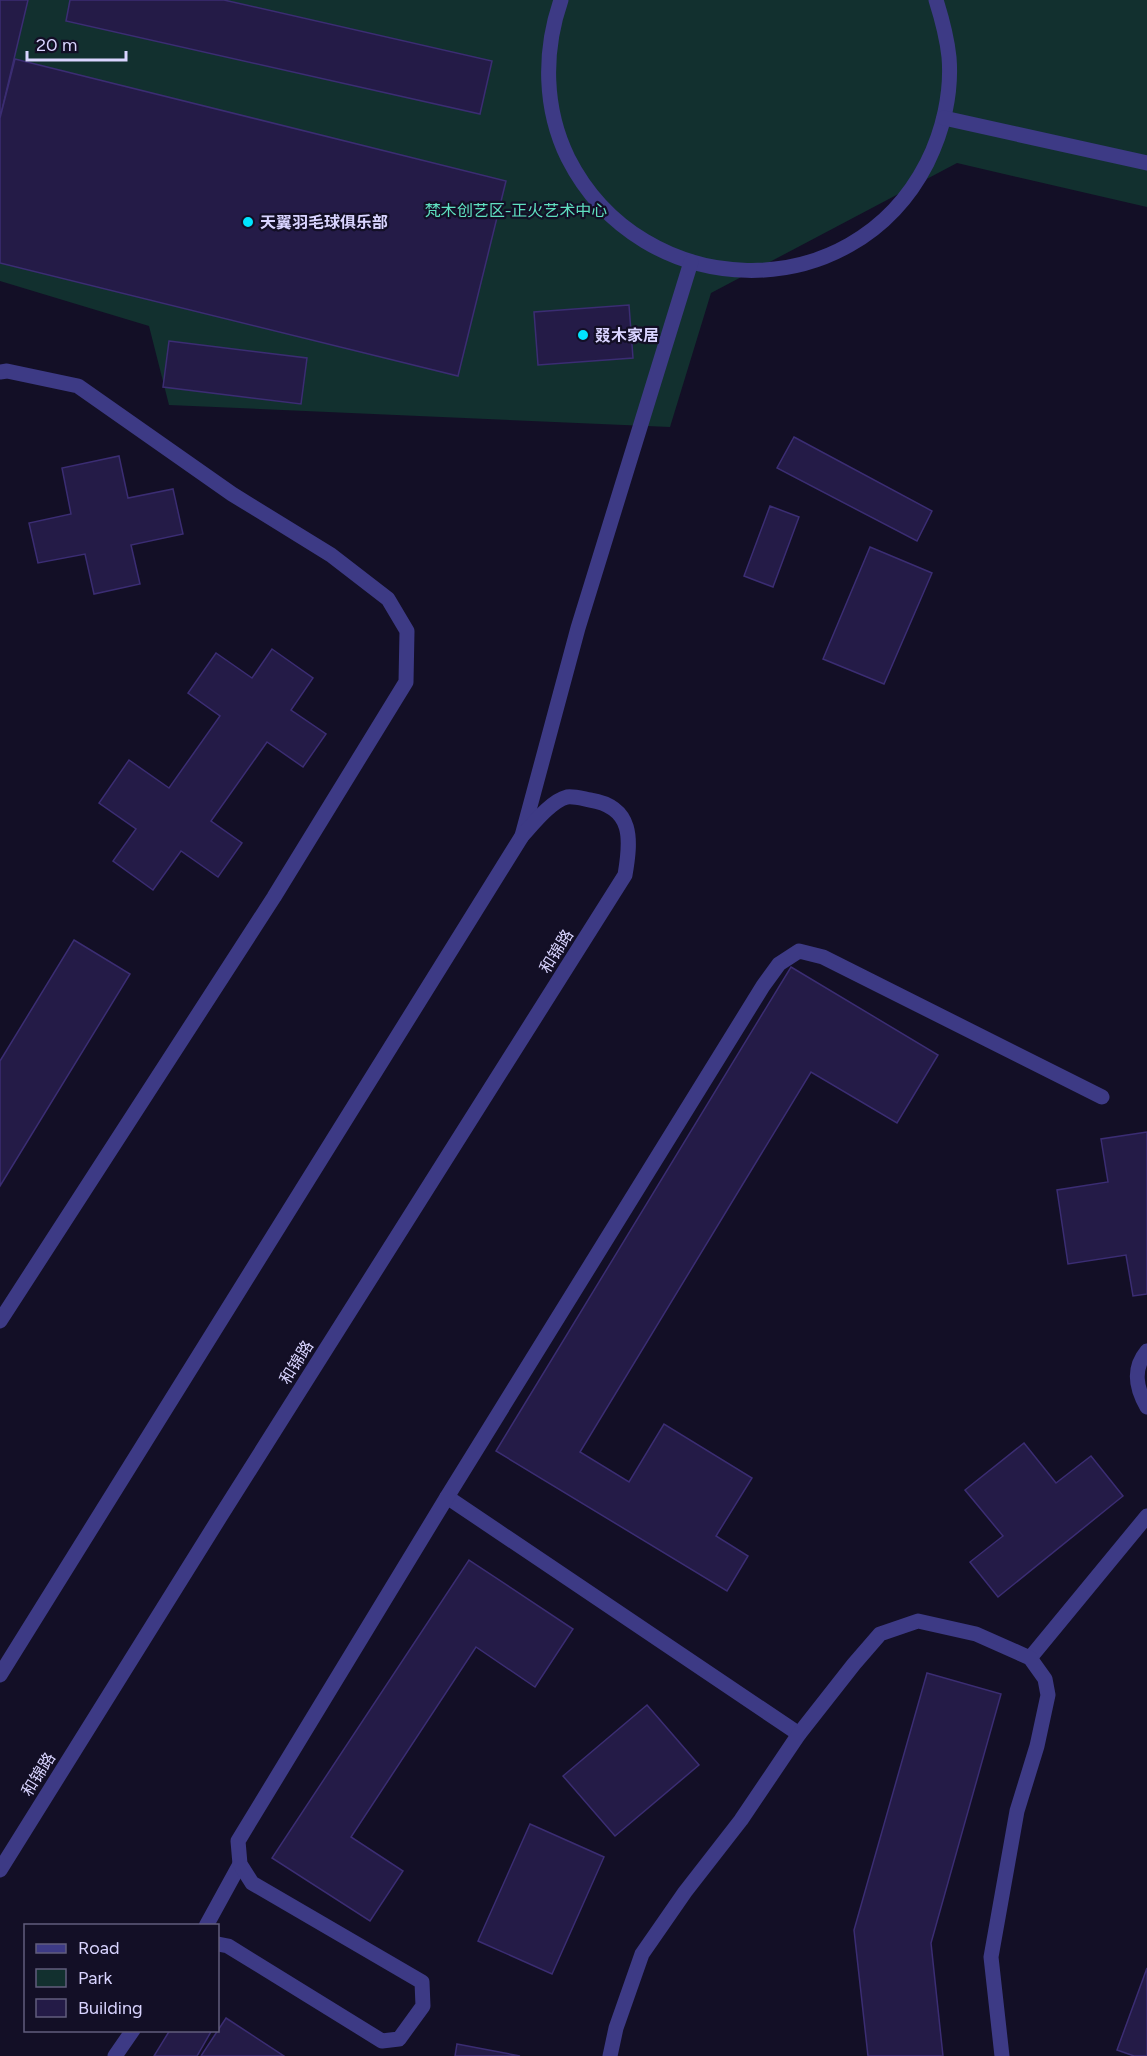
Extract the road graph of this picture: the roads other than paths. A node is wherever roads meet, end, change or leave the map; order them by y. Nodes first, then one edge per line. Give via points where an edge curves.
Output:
1 (561, 0) edge
2 (936, 0) edge
3 (944, 118) junction
4 (1147, 163) edge
5 (691, 262) junction
6 (0, 372) edge
7 (522, 836) junction
8 (1102, 1097) dead end
9 (0, 1321) edge
10 (1147, 1351) edge
11 (1147, 1407) edge
12 (447, 1497) junction
13 (1147, 1516) edge
14 (1030, 1658) junction
15 (0, 1675) edge
16 (799, 1734) junction
17 (240, 1864) junction
18 (0, 1870) edge
19 (207, 1924) edge
20 (219, 1944) edge
21 (132, 2032) edge
22 (115, 2056) edge
23 (610, 2056) edge
24 (1002, 2056) edge

1 - 5 street via 549,52 548,84 562,146 577,175 618,223 644,242
2 - 3 street via 949,58
3 - 4 street
3 - 5 street via 920,176 902,201 855,242 797,266 766,271 735,271
5 - 7 street via 578,628
6 - 9 street via 7,370 78,386 232,494 331,555 388,599 407,631 406,682 274,897
7 - 15 street
7 - 18 street, 和锦路 via 541,813 567,797 607,802 624,819 630,845 625,875
8 - 12 street via 823,957 799,951 779,964 763,986
10 - 11 street via 1137,1368 1138,1392
12 - 16 street
12 - 17 street via 238,1841
13 - 14 street
14 - 16 street via 976,1634 918,1621 880,1634
14 - 24 street via 1045,1679 1048,1695 1017,1811 991,1958
16 - 23 street via 642,1954
17 - 19 street
17 - 20 street via 252,1883 422,1982 423,2006 399,2039 382,2041 228,1946
21 - 22 street

